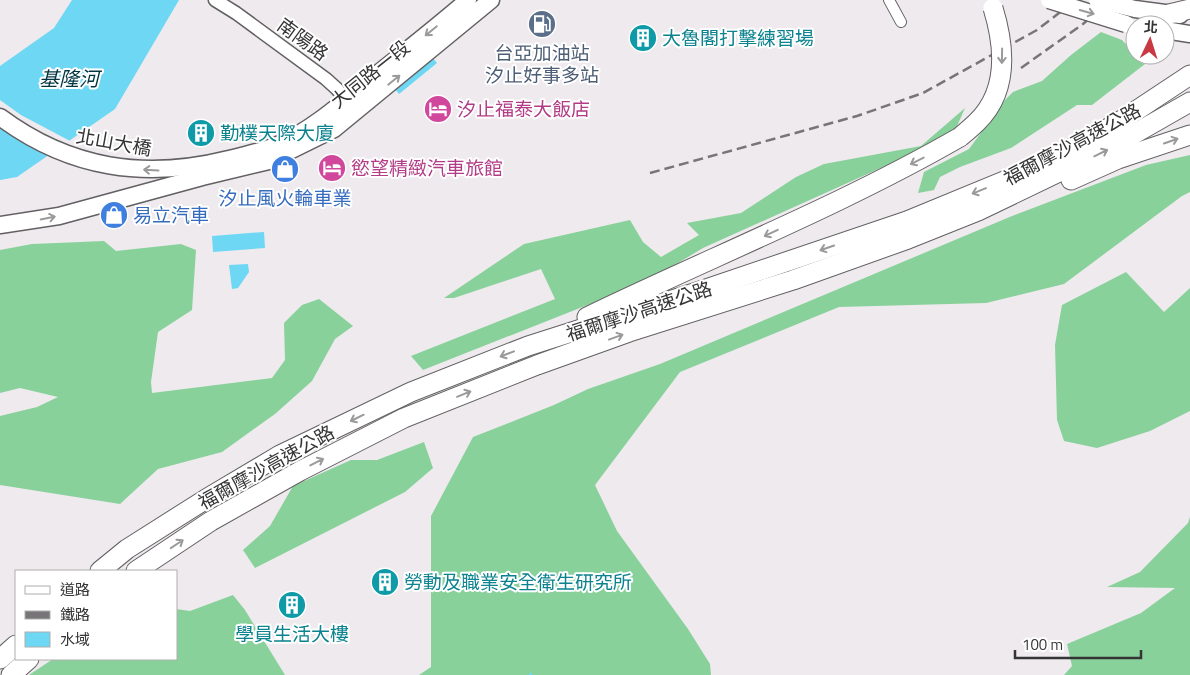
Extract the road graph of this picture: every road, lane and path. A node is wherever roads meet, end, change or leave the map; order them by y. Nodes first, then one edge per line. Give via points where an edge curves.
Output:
1 (216, 0) edge
2 (468, 0) edge
3 (491, 0) edge
4 (889, 0) edge
5 (1049, 0) edge
6 (1097, 0) edge
7 (991, 4) edge
8 (1190, 9) edge
9 (1150, 15) edge
10 (1190, 15) edge
11 (1175, 17) edge
12 (1175, 20) edge
13 (901, 22) dead end
14 (1125, 23) edge
15 (1175, 26) edge
16 (1190, 34) edge
17 (1190, 75) edge
18 (1190, 102) edge
19 (351, 106) junction
20 (0, 117) edge
21 (1190, 135) edge
22 (200, 166) joint
23 (978, 211) junction
24 (0, 225) edge
25 (528, 346) junction
26 (102, 569) edge
27 (138, 570) edge
28 (15, 635) edge
29 (0, 646) edge
30 (15, 646) edge
31 (0, 660) edge
32 (28, 660) edge
33 (11, 675) edge

1 - 19 street, 南陽路 via 326,80
2 -> 19 main road, 大同路一段
19 -> 3 main road, 大同路一段
4 - 13 street
5 -> 14 main road, bridge
6 - 9 main road, bridge
7 -> 25 highway, bridge via 1001,32 1000,81 992,102 979,121 960,137 813,213
8 - 11 highway
10 - 12 main road
15 - 16 main road
17 -> 25 highway, 福爾摩沙高速公路 via 1116,124 1031,170 907,221
23 -> 18 highway, 福爾摩沙高速公路 via 1114,146
19 - 22 main road, 大同路一段 via 259,152
24 -> 19 main road, 大同路一段 via 59,216 269,161 334,128
22 -> 20 main road, 北山大橋 via 157,170 98,164 34,140
23 -> 21 highway via 1025,201 1118,159
27 -> 23 highway, 福爾摩沙高速公路 via 211,521 404,418 537,365 793,280
25 -> 26 highway, 福爾摩沙高速公路 via 411,392 280,455 206,498
28 - 29 highway
30 - 31 highway
32 - 33 highway

